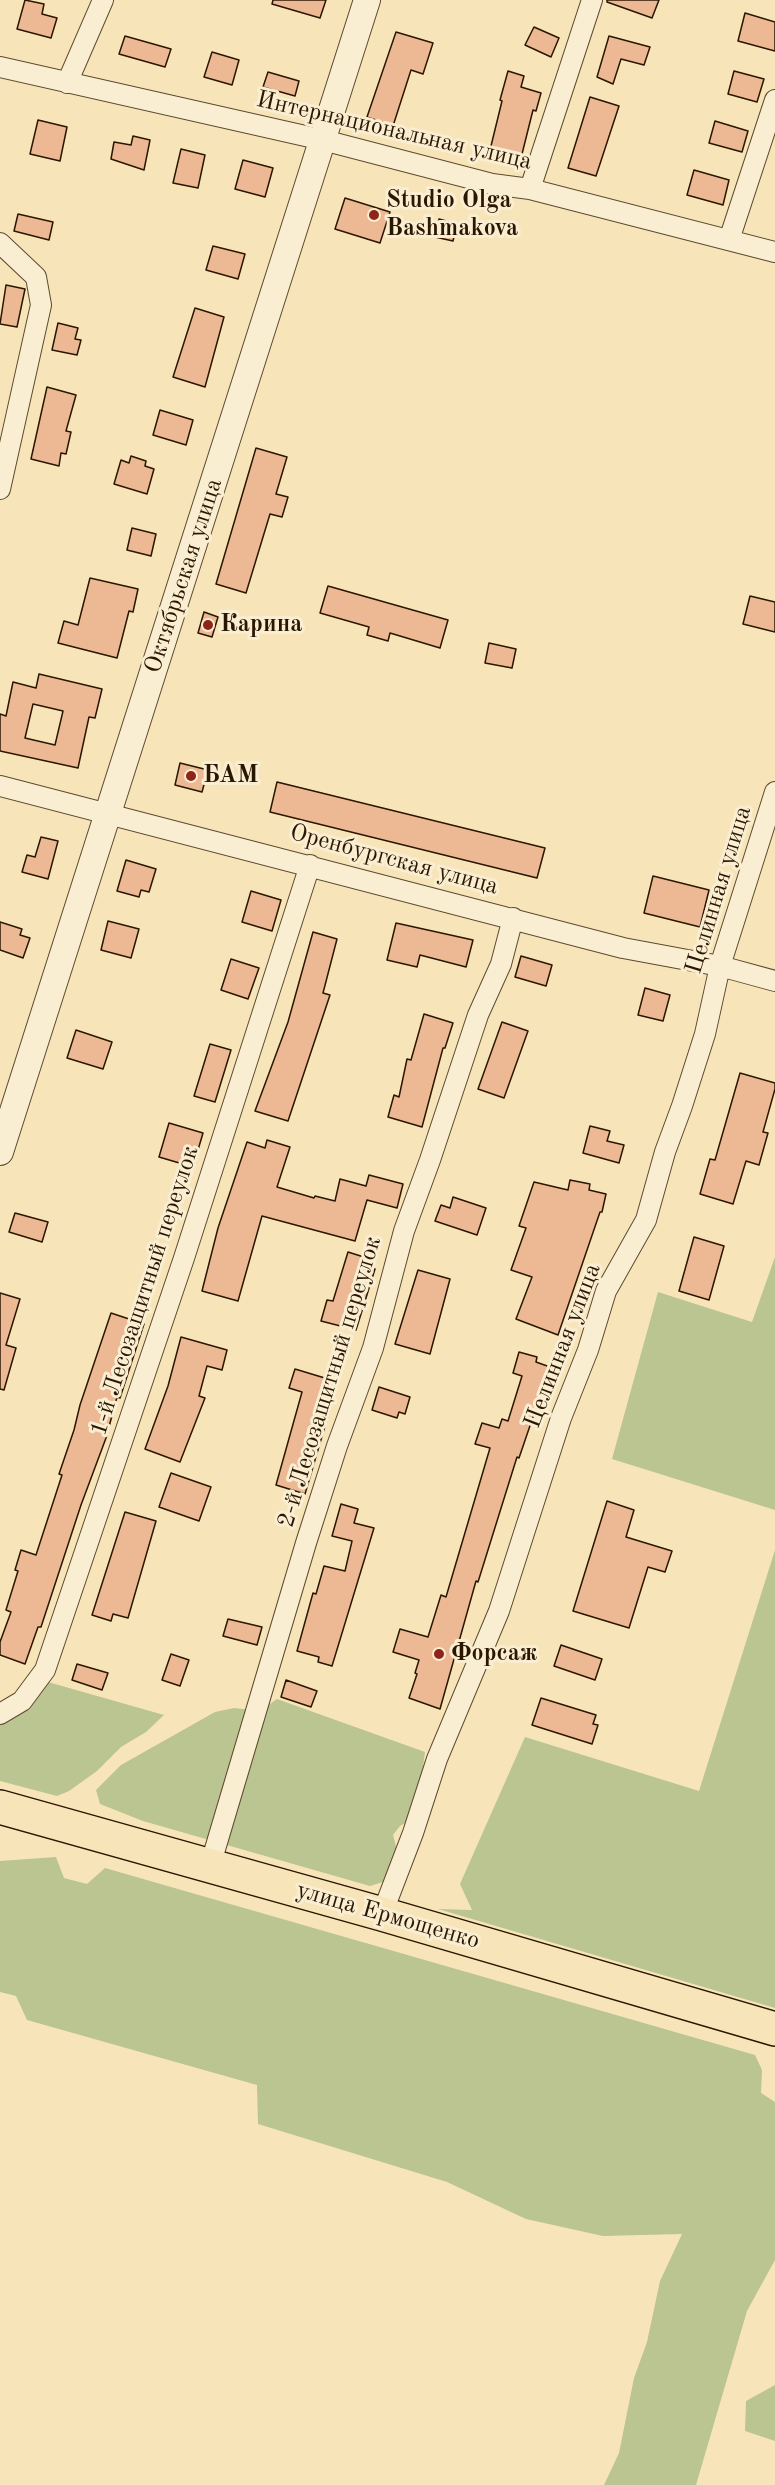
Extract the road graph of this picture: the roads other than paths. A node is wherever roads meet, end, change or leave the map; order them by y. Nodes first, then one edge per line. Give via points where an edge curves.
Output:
1 (104, 0) edge
2 (367, 0) edge
3 (592, 0) edge
4 (0, 66) edge
5 (67, 83) junction
6 (775, 100) edge
7 (323, 140) junction
8 (530, 189) junction
9 (729, 240) junction
10 (0, 243) edge
11 (775, 252) edge
12 (0, 489) edge
13 (0, 786) edge
14 (775, 792) edge
15 (108, 813) junction
16 (310, 865) junction
17 (513, 918) junction
18 (720, 966) junction
19 (775, 981) edge
20 (0, 1152) edge
21 (0, 1714) edge
22 (0, 1807) edge
23 (210, 1866) junction
24 (382, 1914) junction
25 (775, 2029) edge

1 - 5 street
2 - 7 street, Октябрьская улица
3 - 8 street
4 - 5 street, Интернациональная улица
5 - 7 street, Интернациональная улица
6 - 9 street
7 - 8 street, Интернациональная улица via 492,184
7 - 15 street, Октябрьская улица
8 - 9 street, Интернациональная улица
9 - 11 street, Интернациональная улица
10 - 12 street via 36,277 41,305
13 - 15 street, Оренбургская улица
14 - 18 street, Целинная улица
15 - 16 street, Оренбургская улица
15 - 20 street, Октябрьская улица
16 - 17 street, Оренбургская улица
16 - 21 street, 1-й Лесозащитный переулок via 184,1258 45,1670 22,1701
17 - 18 street, Оренбургская улица via 623,948
17 - 23 street, 2-й Лесозащитный переулок via 501,964 478,1015 404,1231 373,1348 337,1446
18 - 19 street, Оренбургская улица
18 - 24 street, Целинная улица via 705,1034 664,1152 646,1220 606,1291 499,1611 437,1759
22 - 23 highway, улица Ермощенко
23 - 24 highway, улица Ермощенко
24 - 25 highway, улица Ермощенко

